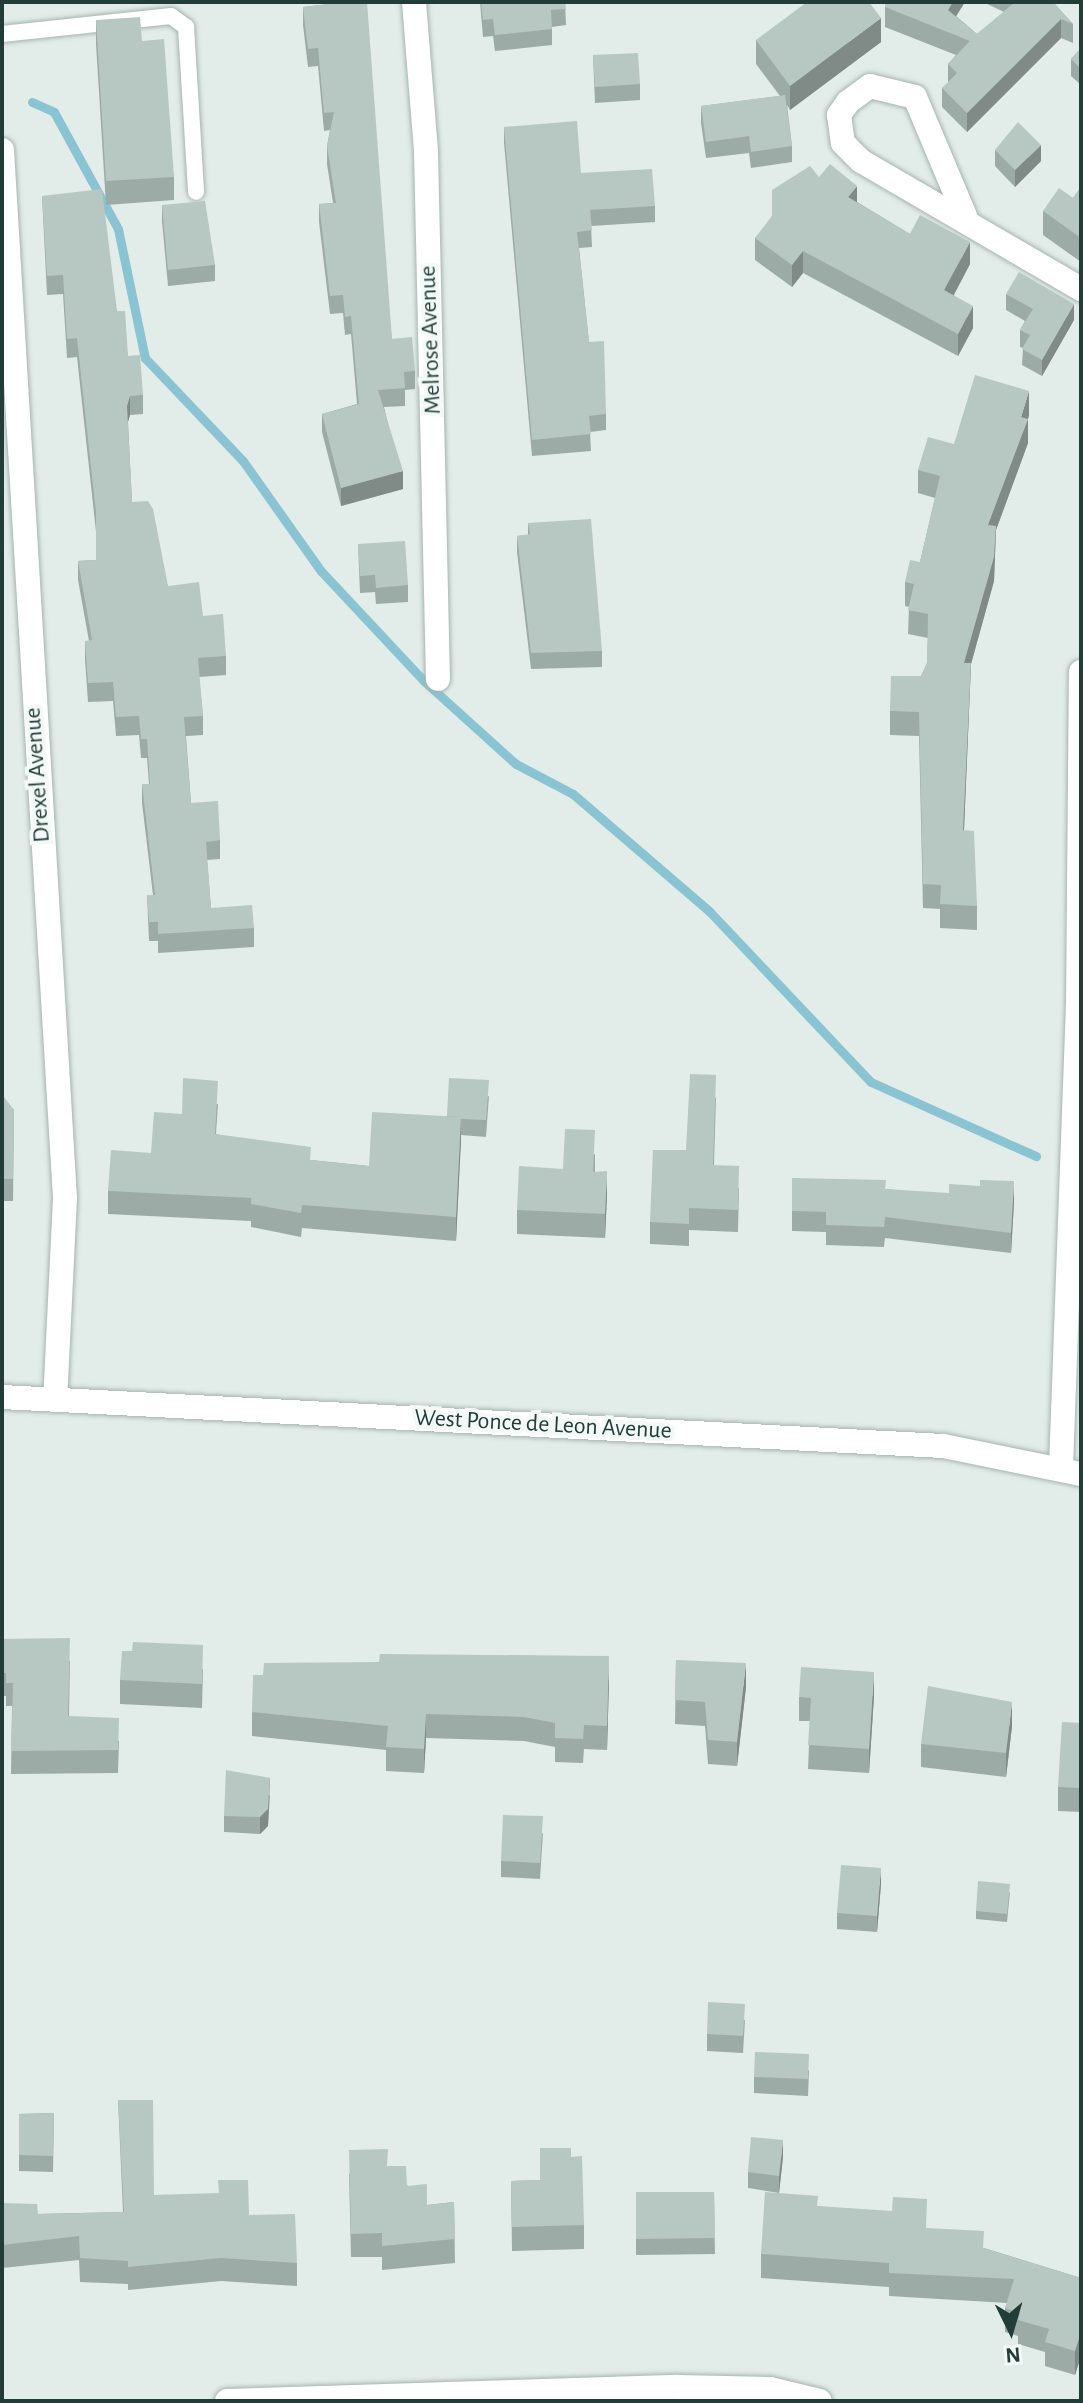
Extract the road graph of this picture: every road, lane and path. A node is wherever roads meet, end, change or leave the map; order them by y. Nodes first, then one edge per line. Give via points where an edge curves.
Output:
1 (414, 2) edge
2 (2, 34) edge
3 (2, 150) edge
4 (196, 192) dead end
5 (965, 216) junction
6 (1081, 289) edge
7 (11, 483) edge
8 (1081, 672) edge
9 (438, 679) dead end
10 (1078, 745) edge
11 (2, 1397) edge
12 (55, 1400) junction
13 (1071, 1470) edge
14 (227, 2401) edge
15 (820, 2401) edge

1 - 9 street, Melrose Avenue via 427,167
2 - 4 lane via 171,16 186,27
3 - 7 street, Drexel Avenue
5 - 5 street via 861,161 843,143 839,115 848,102 870,86 915,97
5 - 6 street
7 - 12 street, Drexel Avenue via 65,1198
8 - 10 street
10 - 13 street
11 - 12 street, West Ponce de Leon Avenue
12 - 13 street, West Ponce de Leon Avenue via 933,1445
14 - 15 street via 678,2387 770,2389

